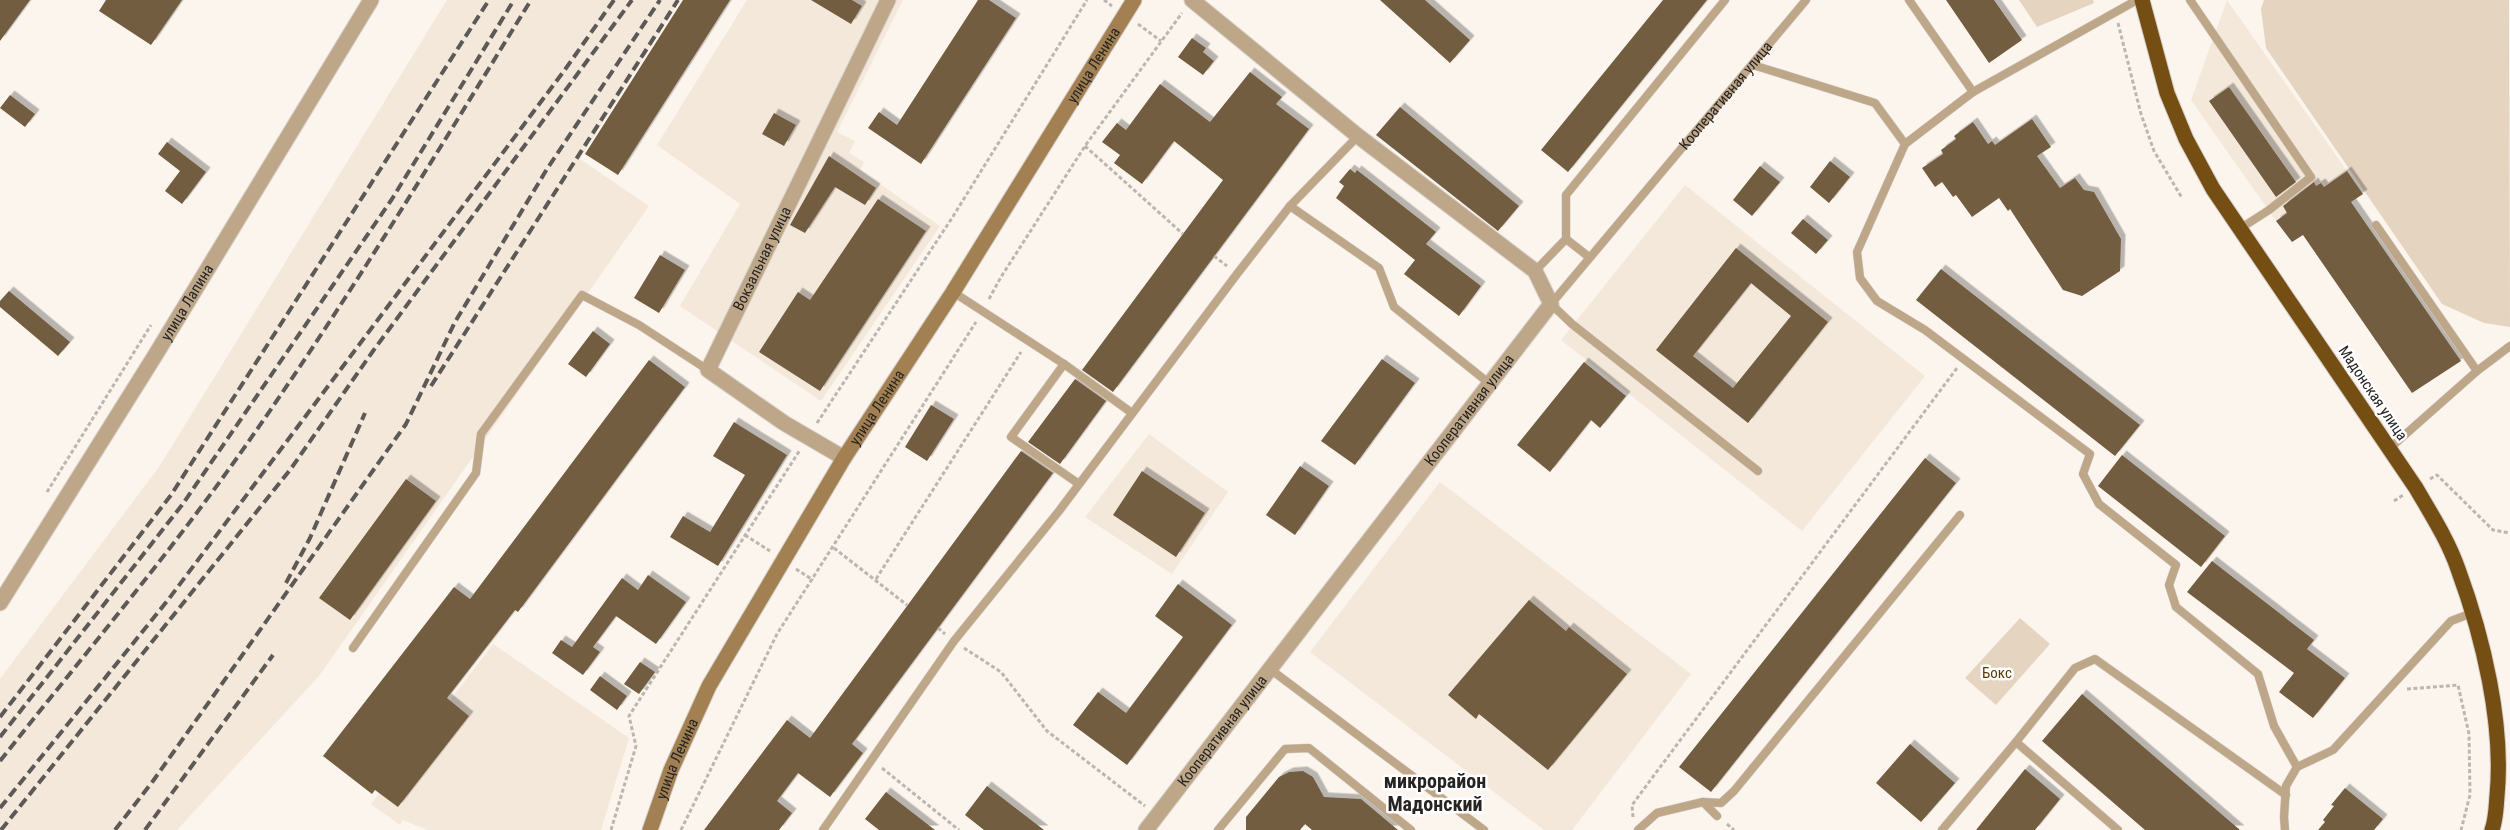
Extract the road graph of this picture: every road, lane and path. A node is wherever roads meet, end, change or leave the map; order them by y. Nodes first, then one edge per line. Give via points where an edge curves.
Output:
1 (371, 0) edge
2 (888, 0) edge
3 (1087, 0) edge
4 (1134, 0) edge
5 (1725, 0) edge
6 (1806, 0) edge
7 (1909, 0) edge
8 (2137, 0) edge
9 (2142, 0) edge
10 (2190, 0) edge
11 (1189, 3) edge
12 (2116, 11) junction
13 (1753, 65) junction
14 (1972, 92) junction
15 (1358, 136) junction
16 (1904, 144) junction
17 (1085, 146) junction
18 (2182, 198) dead end
19 (1290, 206) junction
20 (2376, 225) dead end
21 (2241, 228) junction
22 (1183, 234) dead end
23 (1566, 239) junction
24 (1589, 257) junction
25 (1535, 272) junction
26 (953, 292) junction
27 (1551, 304) junction
28 (982, 312) junction
29 (1027, 342) junction
30 (2510, 346) edge
31 (1964, 359) junction
32 (1064, 364) junction
33 (708, 370) junction
34 (2476, 371) junction
35 (1490, 384) junction
36 (1132, 413) junction
37 (808, 438) junction
38 (2390, 448) junction
39 (844, 458) junction
40 (1758, 471) dead end
41 (2437, 475) dead end
42 (1078, 484) junction
43 (1960, 514) dead end
44 (2510, 533) edge
45 (834, 548) junction
46 (876, 579) junction
47 (0, 603) edge
48 (906, 605) dead end
49 (2472, 613) junction
50 (938, 628) dead end
51 (954, 641) junction
52 (353, 648) dead end
53 (1270, 669) junction
54 (2389, 690) junction
55 (2016, 742) junction
56 (873, 761) junction
57 (2297, 767) junction
58 (2286, 795) junction
59 (1703, 802) junction
60 (1157, 815) junction
61 (1717, 816) dead end
62 (1633, 822) dead end
63 (611, 830) edge
64 (650, 830) edge
65 (681, 830) edge
66 (823, 830) edge
67 (959, 830) edge
68 (1146, 830) edge
69 (1218, 830) edge
70 (1411, 830) edge
71 (1484, 830) edge
72 (1638, 830) edge
73 (1942, 830) edge
74 (2118, 830) edge
75 (2286, 830) edge
76 (2462, 830) edge
77 (2492, 830) edge

1 - 47 street, улица Лапина
2 - 33 street, Вокзальная улица
3 - 37 path via 952,218
4 - 26 main road, улица Ленина
5 - 23 lane via 1566,195
6 - 13 lane, Кооперативная улица
7 - 14 lane
8 - 12 lane
9 - 21 highway, Мадонская улица via 2167,93 2186,139 2213,189
10 - 21 lane via 2311,177
11 - 15 street
11 - 17 path
12 - 14 lane
12 - 18 path via 2141,114 2154,151
13 - 16 lane via 1875,103
13 - 24 lane, Кооперативная улица
14 - 16 lane
15 - 19 lane
15 - 25 street
16 - 31 lane via 1857,252 1860,278 1877,301
17 - 22 path
17 - 28 path
19 - 35 lane via 1379,268 1394,308
19 - 36 lane
20 - 34 lane
21 - 38 highway, Мадонская улица
23 - 24 lane
23 - 25 lane
24 - 27 lane, Кооперативная улица
25 - 27 street
26 - 28 lane
26 - 39 main road, улица Ленина
27 - 35 street, Кооперативная улица
27 - 40 lane
28 - 29 lane
28 - 45 path
29 - 32 lane
29 - 46 path
30 - 34 lane
31 - 57 lane via 2090,454 2083,474 2099,504 2176,565 2169,584 2176,607 2258,674 2274,726
31 - 62 path via 1632,805
32 - 36 lane
32 - 42 lane via 1011,437
33 - 37 street
33 - 52 lane via 639,325 582,295 480,434 476,474
34 - 38 lane
35 - 53 street, Кооперативная улица
36 - 42 lane
37 - 39 street
37 - 63 path via 629,716 636,746
38 - 49 highway, Мадонская улица via 2440,529 2458,567
39 - 64 main road, улица Ленина via 709,686 671,770
41 - 44 path via 2493,530
42 - 51 lane
43 - 59 lane via 1734,791 1721,803
45 - 46 path
45 - 65 path via 777,634
46 - 48 path
49 - 54 lane via 2451,621
49 - 77 highway, Мадонская улица via 2497,727 2499,780
50 - 51 path
51 - 56 lane
51 - 60 path via 1001,672 1047,731
53 - 60 street, Кооперативная улица
53 - 71 lane
54 - 57 lane via 2333,750
54 - 76 path via 2458,684 2469,734 2470,795
55 - 58 lane via 2075,668 2095,659
55 - 73 lane
55 - 74 lane
56 - 66 lane
56 - 67 path
57 - 58 lane via 2286,786
58 - 75 lane
59 - 61 lane
59 - 72 lane via 1657,813
60 - 68 street, Кооперативная улица
69 - 70 lane via 1285,749 1309,748

